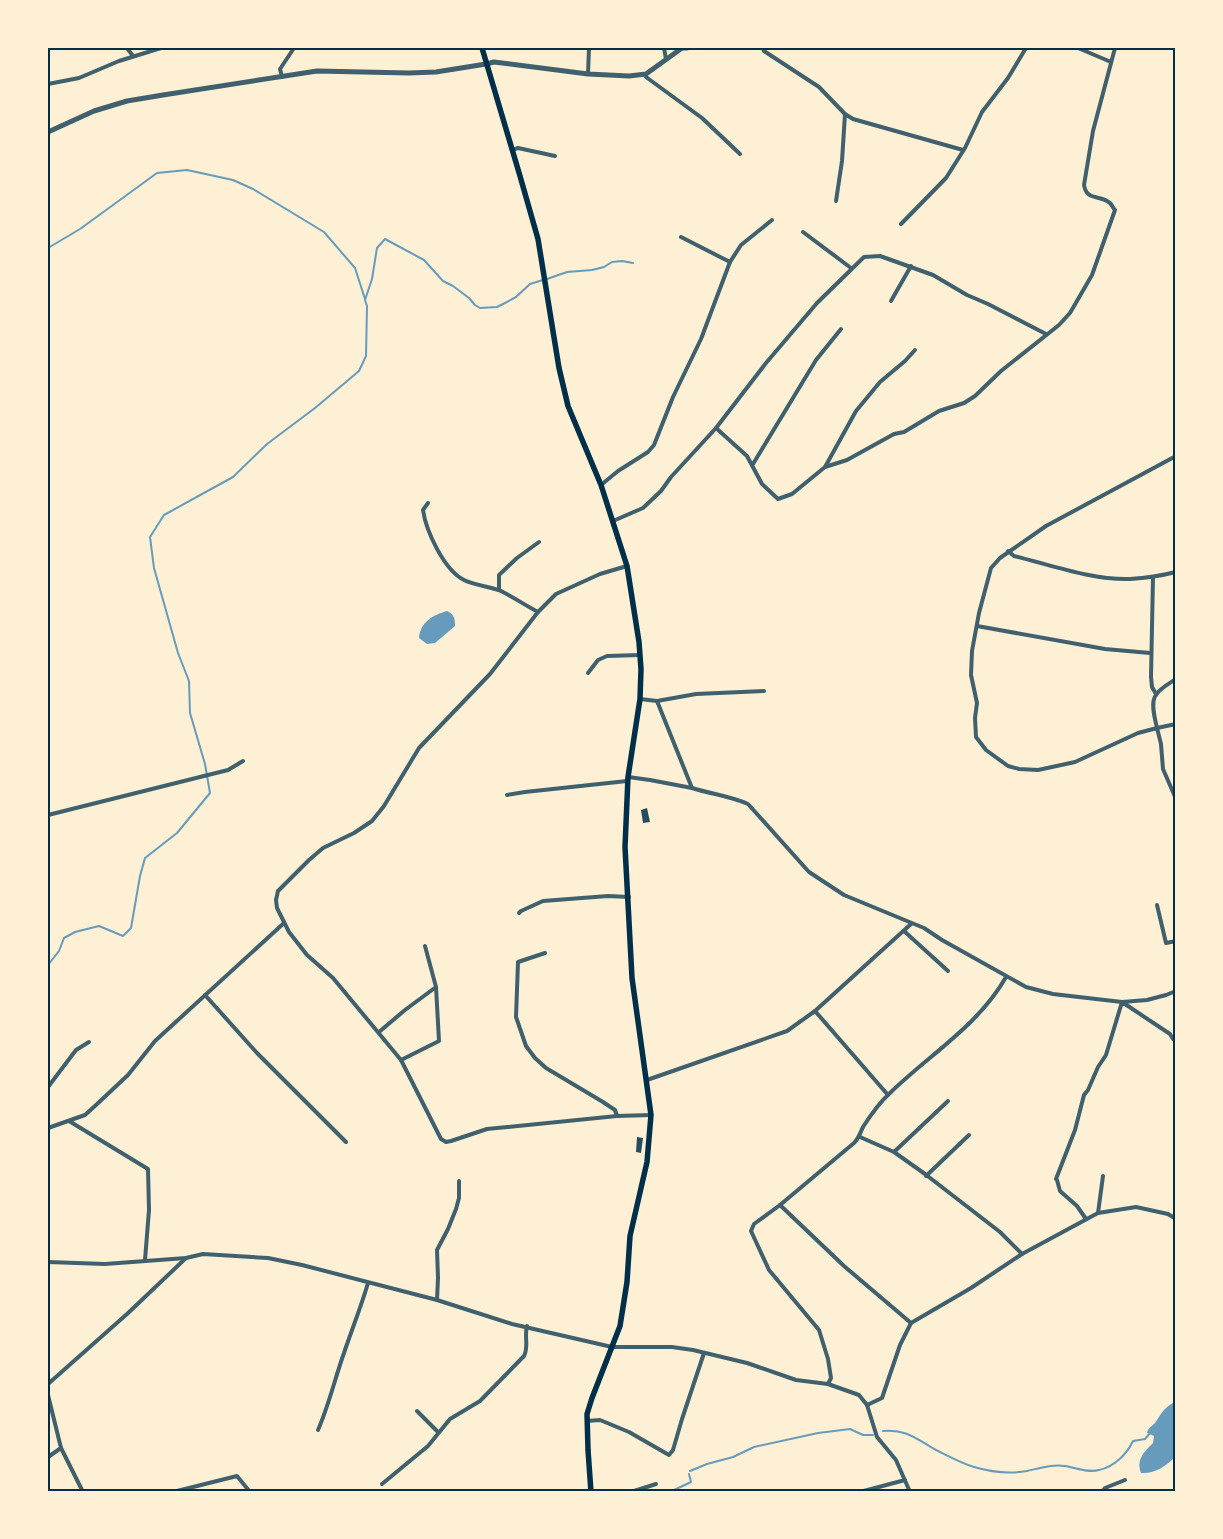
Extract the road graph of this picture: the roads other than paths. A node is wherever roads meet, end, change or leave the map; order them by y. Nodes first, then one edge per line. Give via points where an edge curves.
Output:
1 (127, 48) edge
2 (161, 48) edge
3 (294, 48) edge
4 (482, 48) edge
5 (589, 48) edge
6 (664, 48) edge
7 (687, 48) edge
8 (763, 48) edge
9 (1026, 48) edge
10 (1078, 48) edge
11 (1115, 48) edge
12 (133, 56) junction
13 (666, 59) junction
14 (1111, 62) junction
15 (486, 64) junction
16 (588, 74) junction
17 (646, 74) junction
18 (282, 77) junction
19 (48, 84) edge
20 (845, 114) junction
21 (48, 132) edge
22 (512, 150) junction
23 (964, 150) junction
24 (740, 154) dead end
25 (555, 156) dead end
26 (836, 201) dead end
27 (772, 220) dead end
28 (901, 224) dead end
29 (803, 232) dead end
30 (682, 237) dead end
31 (730, 262) junction
32 (911, 266) junction
33 (851, 268) junction
34 (891, 301) dead end
35 (841, 329) dead end
36 (1046, 334) junction
37 (915, 350) dead end
38 (716, 428) junction
39 (1176, 456) edge
40 (752, 464) junction
41 (825, 467) junction
42 (601, 485) junction
43 (428, 503) dead end
44 (613, 521) junction
45 (539, 542) dead end
46 (1008, 551) junction
47 (627, 566) junction
48 (1176, 572) edge
49 (1153, 578) junction
50 (499, 590) junction
51 (538, 612) junction
52 (977, 626) junction
53 (1150, 653) junction
54 (640, 655) junction
55 (588, 673) dead end
56 (1176, 679) edge
57 (764, 691) dead end
58 (1156, 694) junction
59 (640, 699) junction
60 (657, 702) junction
61 (1176, 724) edge
62 (1157, 728) junction
63 (243, 761) dead end
64 (627, 779) junction
65 (692, 788) junction
66 (507, 795) dead end
67 (1176, 799) edge
68 (48, 816) edge
69 (629, 897) junction
70 (1157, 905) dead end
71 (520, 914) dead end
72 (284, 923) junction
73 (911, 924) junction
74 (904, 931) junction
75 (1176, 941) edge
76 (425, 946) dead end
77 (545, 953) dead end
78 (948, 971) dead end
79 (1006, 977) junction
80 (436, 987) junction
81 (1176, 991) edge
82 (205, 995) junction
83 (1122, 1002) junction
84 (816, 1011) junction
85 (379, 1032) junction
86 (1173, 1040) dead end
87 (89, 1042) dead end
88 (401, 1060) junction
89 (647, 1080) junction
90 (48, 1087) edge
91 (888, 1095) junction
92 (948, 1101) dead end
93 (650, 1115) junction
94 (618, 1116) junction
95 (69, 1121) junction
96 (48, 1128) edge
97 (970, 1135) dead end
98 (860, 1137) junction
99 (346, 1142) dead end
100 (894, 1152) junction
101 (926, 1176) junction
102 (1103, 1176) dead end
103 (459, 1181) dead end
104 (780, 1205) junction
105 (1098, 1213) junction
106 (1086, 1219) junction
107 (1176, 1219) edge
108 (1022, 1254) junction
109 (186, 1258) junction
110 (145, 1260) junction
111 (48, 1262) edge
112 (368, 1283) junction
113 (437, 1300) junction
114 (911, 1324) junction
115 (527, 1326) junction
116 (612, 1347) junction
117 (704, 1352) junction
118 (48, 1384) edge
119 (828, 1384) junction
120 (48, 1395) edge
121 (867, 1406) junction
122 (417, 1411) dead end
123 (587, 1421) junction
124 (318, 1430) dead end
125 (438, 1432) junction
126 (61, 1448) junction
127 (48, 1457) edge
128 (905, 1480) junction
129 (1124, 1480) dead end
130 (382, 1484) dead end
131 (656, 1484) dead end
132 (83, 1492) edge
133 (173, 1492) edge
134 (250, 1492) edge
135 (591, 1492) edge
136 (631, 1492) edge
137 (860, 1492) edge
138 (910, 1492) edge
139 (1102, 1492) edge

1 - 12 street
2 - 12 street
3 - 18 street via 280,69
4 - 15 main road
5 - 16 street
6 - 13 street
7 - 13 street
8 - 20 street via 819,87
9 - 23 street via 982,112
10 - 14 street
11 - 14 street
12 - 19 street via 79,78
13 - 17 street
14 - 36 street via 1084,185 1088,195 1110,203 1115,210 1092,275 1070,313
15 - 16 street via 494,62
15 - 18 street via 436,72 318,71
15 - 22 main road
16 - 17 street
17 - 24 street via 702,118
18 - 21 street via 127,101 94,111
20 - 23 street
20 - 26 street
22 - 25 street via 518,148
22 - 42 main road via 538,239 568,406
23 - 28 street via 946,178
27 - 31 street via 741,245
29 - 33 street
30 - 31 street
31 - 42 street via 701,339 654,445
32 - 33 street via 880,256 864,257
32 - 34 street
32 - 36 street
33 - 38 street via 779,347
35 - 40 street via 816,360
36 - 41 street via 976,396 939,411 847,460
37 - 41 street via 880,382 856,411
38 - 40 street
38 - 44 street via 662,491 643,508
39 - 46 street via 1046,526
40 - 41 street via 762,484 778,499 792,494
42 - 44 main road
43 - 50 street via 423,510 424,520 448,568 473,584
44 - 47 main road
45 - 50 street via 499,574
46 - 49 street via 1014,556 1094,575
46 - 52 street via 991,568
47 - 51 street via 556,594
47 - 54 main road
48 - 49 street
49 - 53 street
50 - 51 street
51 - 72 street via 490,674 419,748 372,822 323,848 278,891 277,908
52 - 53 street via 1105,649
52 - 62 street via 971,675 978,703 976,737 986,750 1008,766 1019,770 1038,770 1078,761 1138,732
53 - 58 street via 1152,687
54 - 55 street via 606,656 598,660
54 - 59 main road
56 - 58 street
57 - 60 street via 696,694
58 - 62 street
59 - 60 street
59 - 64 main road
60 - 65 street
61 - 62 street
62 - 67 street via 1163,769
63 - 68 street via 228,770
64 - 65 street
64 - 66 street
64 - 69 main road via 625,848
65 - 73 street via 748,804 809,872 844,895
69 - 71 street via 542,901
69 - 89 main road via 632,978
70 - 75 street via 1166,943
72 - 82 street
72 - 85 street via 307,955 333,978
73 - 74 street
73 - 79 street via 924,928
74 - 78 street
74 - 84 street
76 - 80 street
77 - 94 street via 518,962 516,1016 526,1046 546,1068 615,1110
79 - 83 street via 1026,987 1053,994
79 - 91 street via 977,1016
80 - 85 street
80 - 88 street via 439,1041
81 - 83 street via 1147,1000
82 - 95 street via 155,1041 128,1075 86,1115
82 - 99 street via 257,1054
83 - 86 street via 1170,1034
83 - 106 street via 1106,1055 1084,1095 1056,1180 1060,1191
84 - 89 street via 787,1032
84 - 91 street
85 - 88 street
87 - 90 street via 76,1050
88 - 94 street via 441,1139 446,1142 487,1129
89 - 93 main road
91 - 98 street
92 - 100 street
93 - 94 street
93 - 116 main road via 647,1162 630,1236 620,1326
95 - 96 street
95 - 110 street via 148,1169
97 - 101 street
98 - 100 street
98 - 104 street
100 - 101 street
101 - 108 street via 1000,1232
102 - 105 street
103 - 113 street via 456,1209 437,1250
104 - 114 street
104 - 119 street via 754,1224 751,1232 769,1270 818,1330 828,1359
105 - 106 street
105 - 107 street via 1136,1207
106 - 108 street
108 - 114 street
109 - 110 street
109 - 112 street via 203,1254 268,1258
109 - 118 street
110 - 111 street via 104,1264
112 - 113 street
112 - 124 street
113 - 115 street
114 - 121 street via 900,1345 882,1398
115 - 116 street
115 - 125 street via 524,1356 480,1401 450,1418
116 - 117 street via 672,1347
116 - 123 main road via 592,1398
117 - 119 street via 796,1380
117 - 123 street via 669,1455 629,1432 600,1420
119 - 121 street via 859,1395
120 - 126 street
121 - 128 street via 877,1437 896,1460
122 - 125 street
123 - 135 main road
125 - 130 street via 428,1446
126 - 127 street
126 - 132 street
128 - 137 street
128 - 138 street
129 - 139 street
131 - 136 street
133 - 134 street via 237,1476

